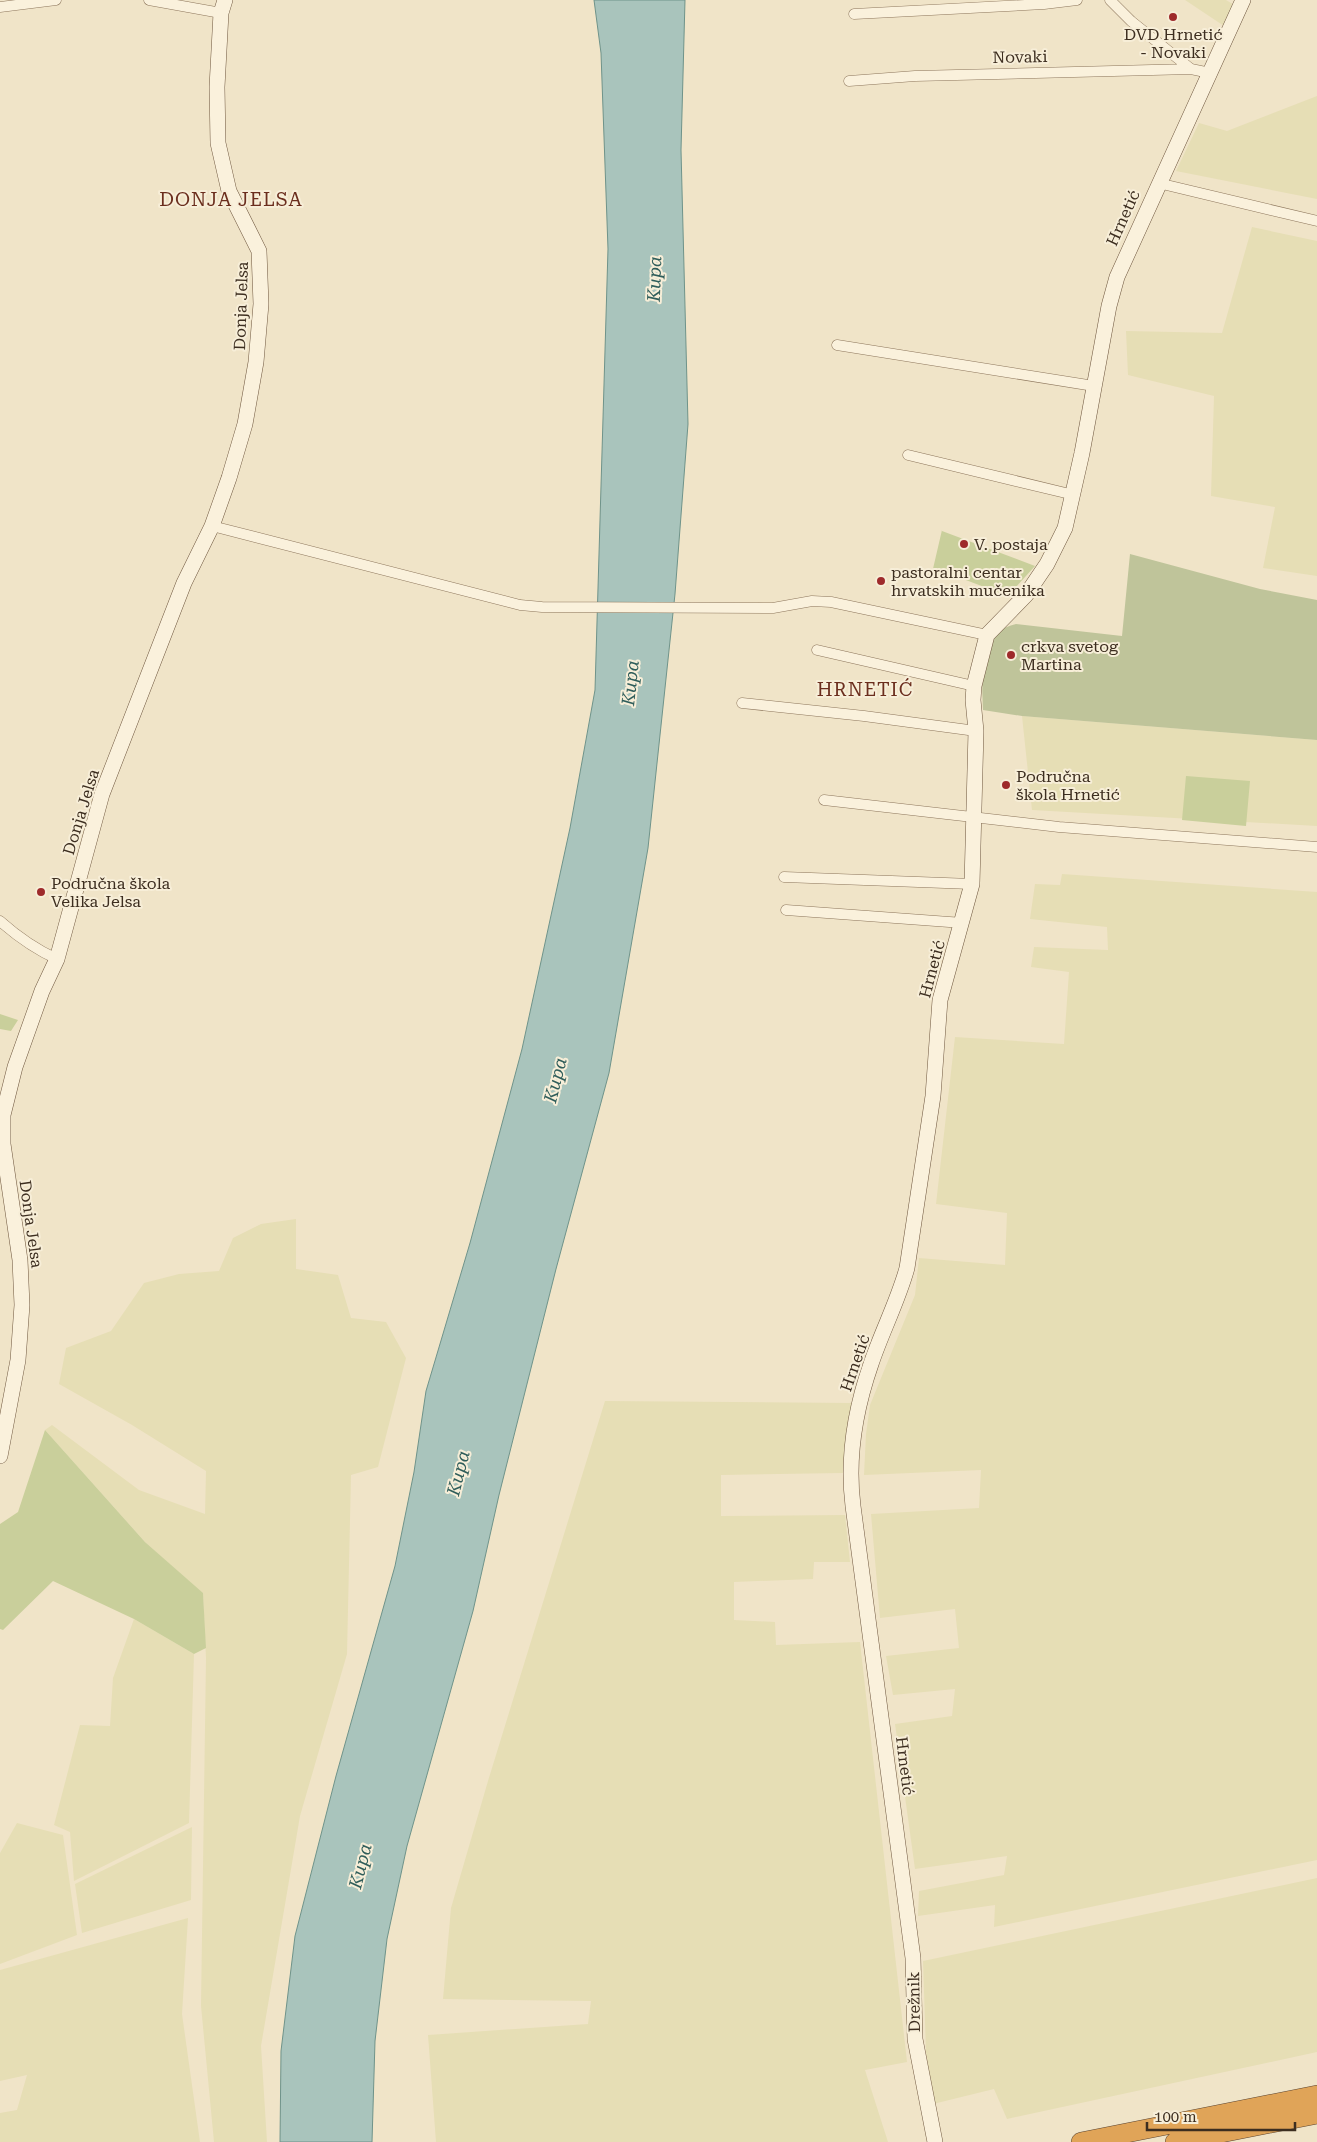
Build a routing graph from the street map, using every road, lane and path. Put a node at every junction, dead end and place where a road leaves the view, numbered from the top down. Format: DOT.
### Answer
graph roads {
  1 [pos="56,0"];
  2 [pos="149,0"];
  3 [pos="1077,0"];
  4 [pos="1110,0"];
  5 [pos="1243,0"];
  6 [pos="0,7"];
  7 [pos="223,7"];
  8 [pos="854,14"];
  9 [pos="1191,69"];
  10 [pos="1210,73"];
  11 [pos="850,81"];
  12 [pos="1158,183"];
  13 [pos="1317,221"];
  14 [pos="838,345"];
  15 [pos="1094,386"];
  16 [pos="908,455"];
  17 [pos="1074,495"];
  18 [pos="212,526"];
  19 [pos="987,635"];
  20 [pos="817,650"];
  21 [pos="974,686"];
  22 [pos="742,703"];
  23 [pos="976,731"];
  24 [pos="824,800"];
  25 [pos="975,816"];
  26 [pos="1317,847"];
  27 [pos="784,877"];
  28 [pos="972,884"];
  29 [pos="786,910"];
  30 [pos="0,921"];
  31 [pos="963,923"];
  32 [pos="57,959"];
  33 [pos="1,1115"];
  34 [pos="0,1456"];
  35 [pos="900,1861"];
  36 [pos="1317,2095"];
  37 [pos="1317,2114"];
  38 [pos="935,2142"];
  39 [pos="1081,2142"];
  40 [pos="1175,2142"];
  1 -- 6 [label="street"];
  2 -- 7 [label="street"];
  3 -- 8 [label="street"];
  4 -- 9 [label="street, Novaki"];
  5 -- 10 [label="street"];
  7 -- 18 [label="street, Donja Jelsa"];
  9 -- 10 [label="street, Novaki"];
  9 -- 11 [label="street, Novaki"];
  10 -- 12 [label="street, Hrnetić"];
  12 -- 13 [label="street"];
  12 -- 15 [label="street, Hrnetić"];
  14 -- 15 [label="street"];
  15 -- 17 [label="street, Hrnetić"];
  16 -- 17 [label="street"];
  17 -- 19 [label="street, Hrnetić"];
  18 -- 19 [label="street"];
  18 -- 32 [label="street, Donja Jelsa"];
  19 -- 21 [label="street, Hrnetić"];
  20 -- 21 [label="street"];
  21 -- 23 [label="street, Hrnetić"];
  22 -- 23 [label="street"];
  23 -- 25 [label="street, Hrnetić"];
  24 -- 25 [label="street"];
  25 -- 26 [label="street"];
  25 -- 28 [label="street, Hrnetić"];
  27 -- 28 [label="street"];
  28 -- 31 [label="street, Hrnetić"];
  29 -- 31 [label="street"];
  30 -- 32 [label="street"];
  31 -- 35 [label="street, Hrnetić"];
  32 -- 33 [label="street, Donja Jelsa"];
  33 -- 34 [label="street, Donja Jelsa"];
  35 -- 38 [label="street, Drežnik"];
  36 -- 39 [label="highway"];
  37 -- 40 [label="highway"];
}
